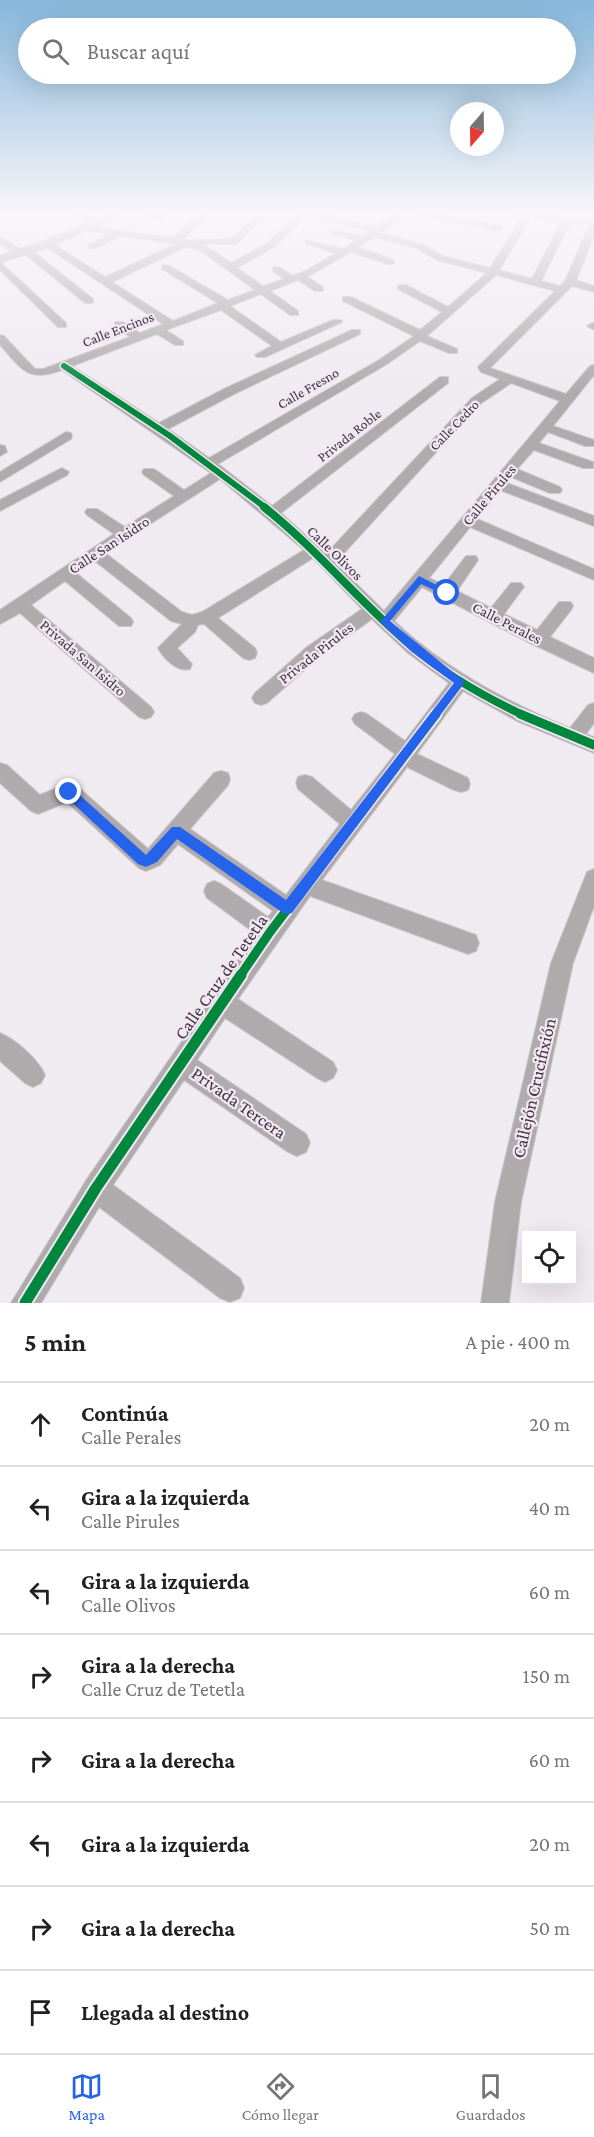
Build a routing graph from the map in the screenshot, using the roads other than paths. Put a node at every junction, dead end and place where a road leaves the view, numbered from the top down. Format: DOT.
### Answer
graph roads {
  1 [pos="7,272"];
  2 [pos="50,272"];
  3 [pos="91,272"];
  4 [pos="125,272"];
  5 [pos="173,272"];
  6 [pos="238,272"];
  7 [pos="282,272"];
  8 [pos="310,272"];
  9 [pos="489,272"];
  10 [pos="540,272"];
  11 [pos="573,272"];
  12 [pos="493,273"];
  13 [pos="296,278"];
  14 [pos="106,281"];
  15 [pos="535,282"];
  16 [pos="567,286"];
  17 [pos="402,287"];
  18 [pos="261,289"];
  19 [pos="319,289"];
  20 [pos="594,289"];
  21 [pos="347,299"];
  22 [pos="89,301"];
  23 [pos="224,304"];
  24 [pos="448,311"];
  25 [pos="294,313"];
  26 [pos="337,322"];
  27 [pos="119,324"];
  28 [pos="62,325"];
  29 [pos="172,325"];
  30 [pos="158,330"];
  31 [pos="356,332"];
  32 [pos="420,336"];
  33 [pos="138,337"];
  34 [pos="0,338"];
  35 [pos="297,339"];
  36 [pos="179,343"];
  37 [pos="279,346"];
  38 [pos="108,349"];
  39 [pos="318,350"];
  40 [pos="453,351"];
  41 [pos="261,355"];
  42 [pos="122,358"];
  43 [pos="63,366"];
  44 [pos="591,376"];
  45 [pos="509,379"];
  46 [pos="444,380"];
  47 [pos="567,399"];
  48 [pos="544,427"];
  49 [pos="160,428"];
  50 [pos="66,436"];
  51 [pos="590,443"];
  52 [pos="531,444"];
  53 [pos="588,465"];
  54 [pos="213,469"];
  55 [pos="509,471"];
  56 [pos="62,472"];
  57 [pos="149,472"];
  58 [pos="0,478"];
  59 [pos="498,485"];
  60 [pos="555,490"];
  61 [pos="184,496"];
  62 [pos="0,506"];
  63 [pos="92,512"];
  64 [pos="272,513"];
  65 [pos="467,520"];
  66 [pos="594,521"];
  67 [pos="125,534"];
  68 [pos="315,550"];
  69 [pos="95,553"];
  70 [pos="471,560"];
  71 [pos="327,562"];
  72 [pos="66,573"];
  73 [pos="594,575"];
  74 [pos="419,579"];
  75 [pos="516,587"];
  76 [pos="447,593"];
  77 [pos="20,604"];
  78 [pos="565,606"];
  79 [pos="379,616"];
  80 [pos="493,616"];
  81 [pos="0,618"];
  82 [pos="200,619"];
  83 [pos="125,622"];
  84 [pos="538,640"];
  85 [pos="249,653"];
  86 [pos="184,664"];
  87 [pos="594,666"];
  88 [pos="460,682"];
  89 [pos="261,698"];
  90 [pos="594,710"];
  91 [pos="146,712"];
  92 [pos="361,719"];
  93 [pos="573,737"];
  94 [pos="594,745"];
  95 [pos="406,755"];
  96 [pos="0,771"];
  97 [pos="221,779"];
  98 [pos="305,783"];
  99 [pos="461,784"];
  100 [pos="353,823"];
  101 [pos="176,831"];
  102 [pos="594,879"];
  103 [pos="305,884"];
  104 [pos="214,891"];
  105 [pos="287,908"];
  106 [pos="270,932"];
  107 [pos="468,943"];
  108 [pos="222,1002"];
  109 [pos="0,1045"];
  110 [pos="180,1063"];
  111 [pos="326,1070"];
  112 [pos="33,1075"];
  113 [pos="297,1143"];
  114 [pos="96,1188"];
  115 [pos="230,1288"];
  116 [pos="25,1303"];
  117 [pos="495,1303"];
  1 -- 28 [label="street"];
  2 -- 22 [label="street"];
  3 -- 14 [label="street"];
  4 -- 14 [label="street"];
  5 -- 23 [label="street"];
  6 -- 18 [label="street"];
  7 -- 13 [label="street"];
  8 -- 13 [label="street, Calle Encinos"];
  9 -- 12 [label="street"];
  10 -- 15 [label="street"];
  11 -- 16 [label="street"];
  12 -- 15 [label="street"];
  12 -- 24 [label="street, Calle Fresno"];
  13 -- 18 [label="street, Calle Encinos"];
  13 -- 19 [label="street"];
  14 -- 29 [label="street"];
  15 -- 16 [label="street"];
  16 -- 20 [label="street"];
  16 -- 45 [label="street"];
  17 -- 24 [label="street"];
  18 -- 23 [label="street, Calle Encinos"];
  18 -- 25 [label="street"];
  21 -- 32 [label="street"];
  23 -- 29 [label="street, Calle Encinos"];
  23 -- 37 [label="street"];
  24 -- 32 [label="street, Calle Fresno"];
  26 -- 35 [label="street"];
  27 -- 33 [label="street"];
  29 -- 30 [label="street, Calle Encinos"];
  30 -- 33 [label="street, Calle Encinos"];
  30 -- 36 [label="street"];
  31 -- 39 [label="street"];
  32 -- 40 [label="street"];
  32 -- 54 [label="street, Calle Fresno"];
  33 -- 38 [label="street, Calle Encinos"];
  34 -- 43 [label="street, Calle Encinos"];
  35 -- 37 [label="street"];
  35 -- 39 [label="street"];
  37 -- 41 [label="street"];
  38 -- 42 [label="street"];
  38 -- 43 [label="street, Calle Encinos"];
  39 -- 49 [label="street"];
  43 -- 49 [label="street, Calle Olivos"];
  44 -- 47 [label="street, Calle Pirules"];
  45 -- 47 [label="street"];
  45 -- 71 [label="street, Calle Cedro"];
  46 -- 64 [label="street, Privada Roble"];
  47 -- 48 [label="street, Calle Pirules"];
  48 -- 51 [label="street"];
  48 -- 52 [label="street, Calle Pirules"];
  49 -- 54 [label="street, Calle Olivos"];
  50 -- 58 [label="street"];
  52 -- 53 [label="street"];
  52 -- 55 [label="street, Calle Pirules"];
  54 -- 61 [label="street, Calle San Isidro"];
  54 -- 64 [label="street, Calle Olivos"];
  55 -- 59 [label="street, Calle Pirules"];
  55 -- 60 [label="street"];
  56 -- 62 [label="street"];
  57 -- 61 [label="street"];
  59 -- 65 [label="street, Calle Pirules"];
  59 -- 66 [label="street"];
  61 -- 67 [label="street, Calle San Isidro"];
  63 -- 67 [label="street"];
  64 -- 68 [label="street, Calle Olivos"];
  65 -- 73 [label="street"];
  65 -- 74 [label="street, Calle Pirules"];
  67 -- 69 [label="street, Calle San Isidro"];
  68 -- 71 [label="street, Calle Olivos"];
  68 -- 82 [label="street"];
  69 -- 72 [label="street, Calle San Isidro"];
  69 -- 82 [label="street"];
  70 -- 76 [label="street"];
  71 -- 79 [label="street, Calle Olivos"];
  72 -- 77 [label="street, Calle San Isidro"];
  72 -- 83 [label="street"];
  74 -- 76 [label="street, Calle Perales"];
  74 -- 79 [label="street, Calle Pirules"];
  75 -- 80 [label="street"];
  76 -- 80 [label="street, Calle Perales"];
  77 -- 81 [label="street, Calle San Isidro"];
  77 -- 91 [label="street, Privada San Isidro"];
  78 -- 84 [label="street"];
  79 -- 88 [label="street, Calle Olivos"];
  79 -- 89 [label="street, Privada Pirules"];
  80 -- 84 [label="street, Calle Perales"];
  82 -- 85 [label="street"];
  82 -- 86 [label="street"];
  84 -- 87 [label="street, Calle Perales"];
  88 -- 93 [label="street, Calle Olivos"];
  88 -- 95 [label="street, Calle Cruz de Tetetla"];
  90 -- 93 [label="street"];
  92 -- 95 [label="street"];
  93 -- 94 [label="street, Calle Olivos"];
  95 -- 99 [label="street"];
  95 -- 100 [label="street, Calle Cruz de Tetetla"];
  96 -- 101 [label="street"];
  97 -- 101 [label="street"];
  98 -- 100 [label="street"];
  100 -- 103 [label="street, Calle Cruz de Tetetla"];
  101 -- 105 [label="street"];
  102 -- 117 [label="street, Callejón Crucifixión"];
  103 -- 105 [label="street, Calle Cruz de Tetetla"];
  103 -- 107 [label="street"];
  104 -- 106 [label="street"];
  105 -- 106 [label="street, Calle Cruz de Tetetla"];
  106 -- 108 [label="street, Calle Cruz de Tetetla"];
  108 -- 110 [label="street, Calle Cruz de Tetetla"];
  108 -- 111 [label="street"];
  109 -- 112 [label="street"];
  110 -- 113 [label="street, Privada Tercera"];
  110 -- 114 [label="street, Calle Cruz de Tetetla"];
  114 -- 115 [label="street"];
  114 -- 116 [label="street, Calle Cruz de Tetetla"];
}
